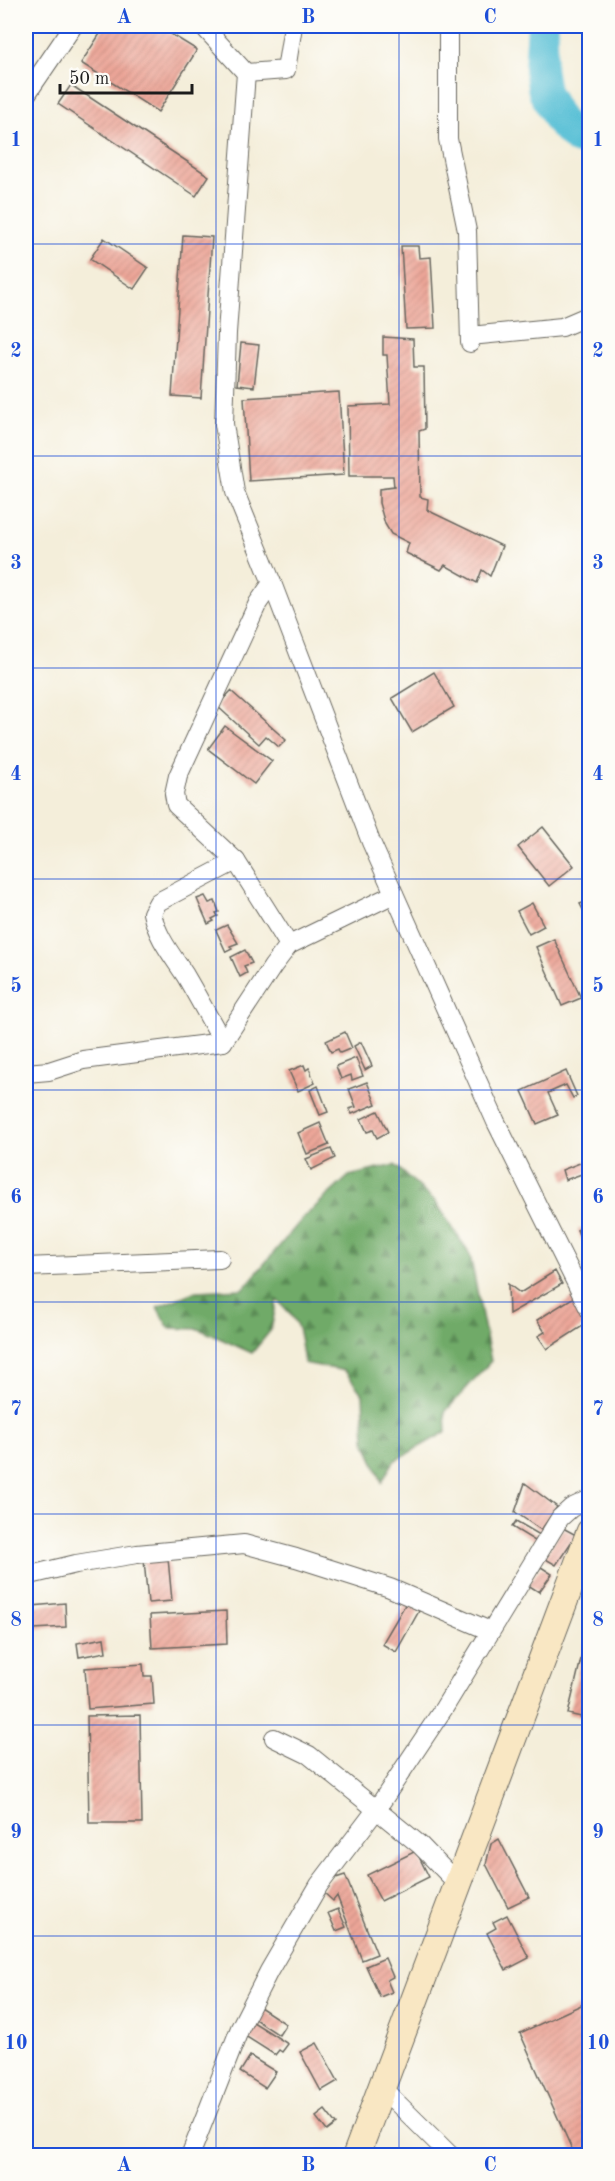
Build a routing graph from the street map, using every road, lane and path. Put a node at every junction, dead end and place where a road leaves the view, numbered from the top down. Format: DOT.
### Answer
graph roads {
  1 [pos="73,26"];
  2 [pos="203,26"];
  3 [pos="293,26"];
  4 [pos="448,26"];
  5 [pos="246,73"];
  6 [pos="26,95"];
  7 [pos="590,315"];
  8 [pos="272,583"];
  9 [pos="236,861"];
  10 [pos="394,894"];
  11 [pos="290,945"];
  12 [pos="223,1042"];
  13 [pos="26,1072"];
  14 [pos="220,1259"];
  15 [pos="26,1268"];
  16 [pos="590,1311"];
  17 [pos="590,1499"];
  18 [pos="590,1532"];
  19 [pos="26,1576"];
  20 [pos="490,1631"];
  21 [pos="274,1738"];
  22 [pos="376,1810"];
  23 [pos="457,1883"];
  24 [pos="382,2088"];
  25 [pos="190,2156"];
  26 [pos="356,2156"];
  27 [pos="451,2156"];
  1 -- 6 [label="street"];
  2 -- 5 [label="street"];
  3 -- 5 [label="street"];
  4 -- 7 [label="street"];
  5 -- 8 [label="street"];
  8 -- 9 [label="street"];
  8 -- 10 [label="street"];
  9 -- 11 [label="street"];
  9 -- 12 [label="street"];
  10 -- 11 [label="street"];
  10 -- 16 [label="street"];
  11 -- 12 [label="street"];
  12 -- 13 [label="street"];
  14 -- 15 [label="street"];
  17 -- 20 [label="street"];
  18 -- 23 [label="street"];
  19 -- 20 [label="street"];
  20 -- 22 [label="street"];
  21 -- 22 [label="street"];
  22 -- 23 [label="street"];
  22 -- 25 [label="street"];
  23 -- 24 [label="street"];
  24 -- 26 [label="street"];
  24 -- 27 [label="street"];
}
